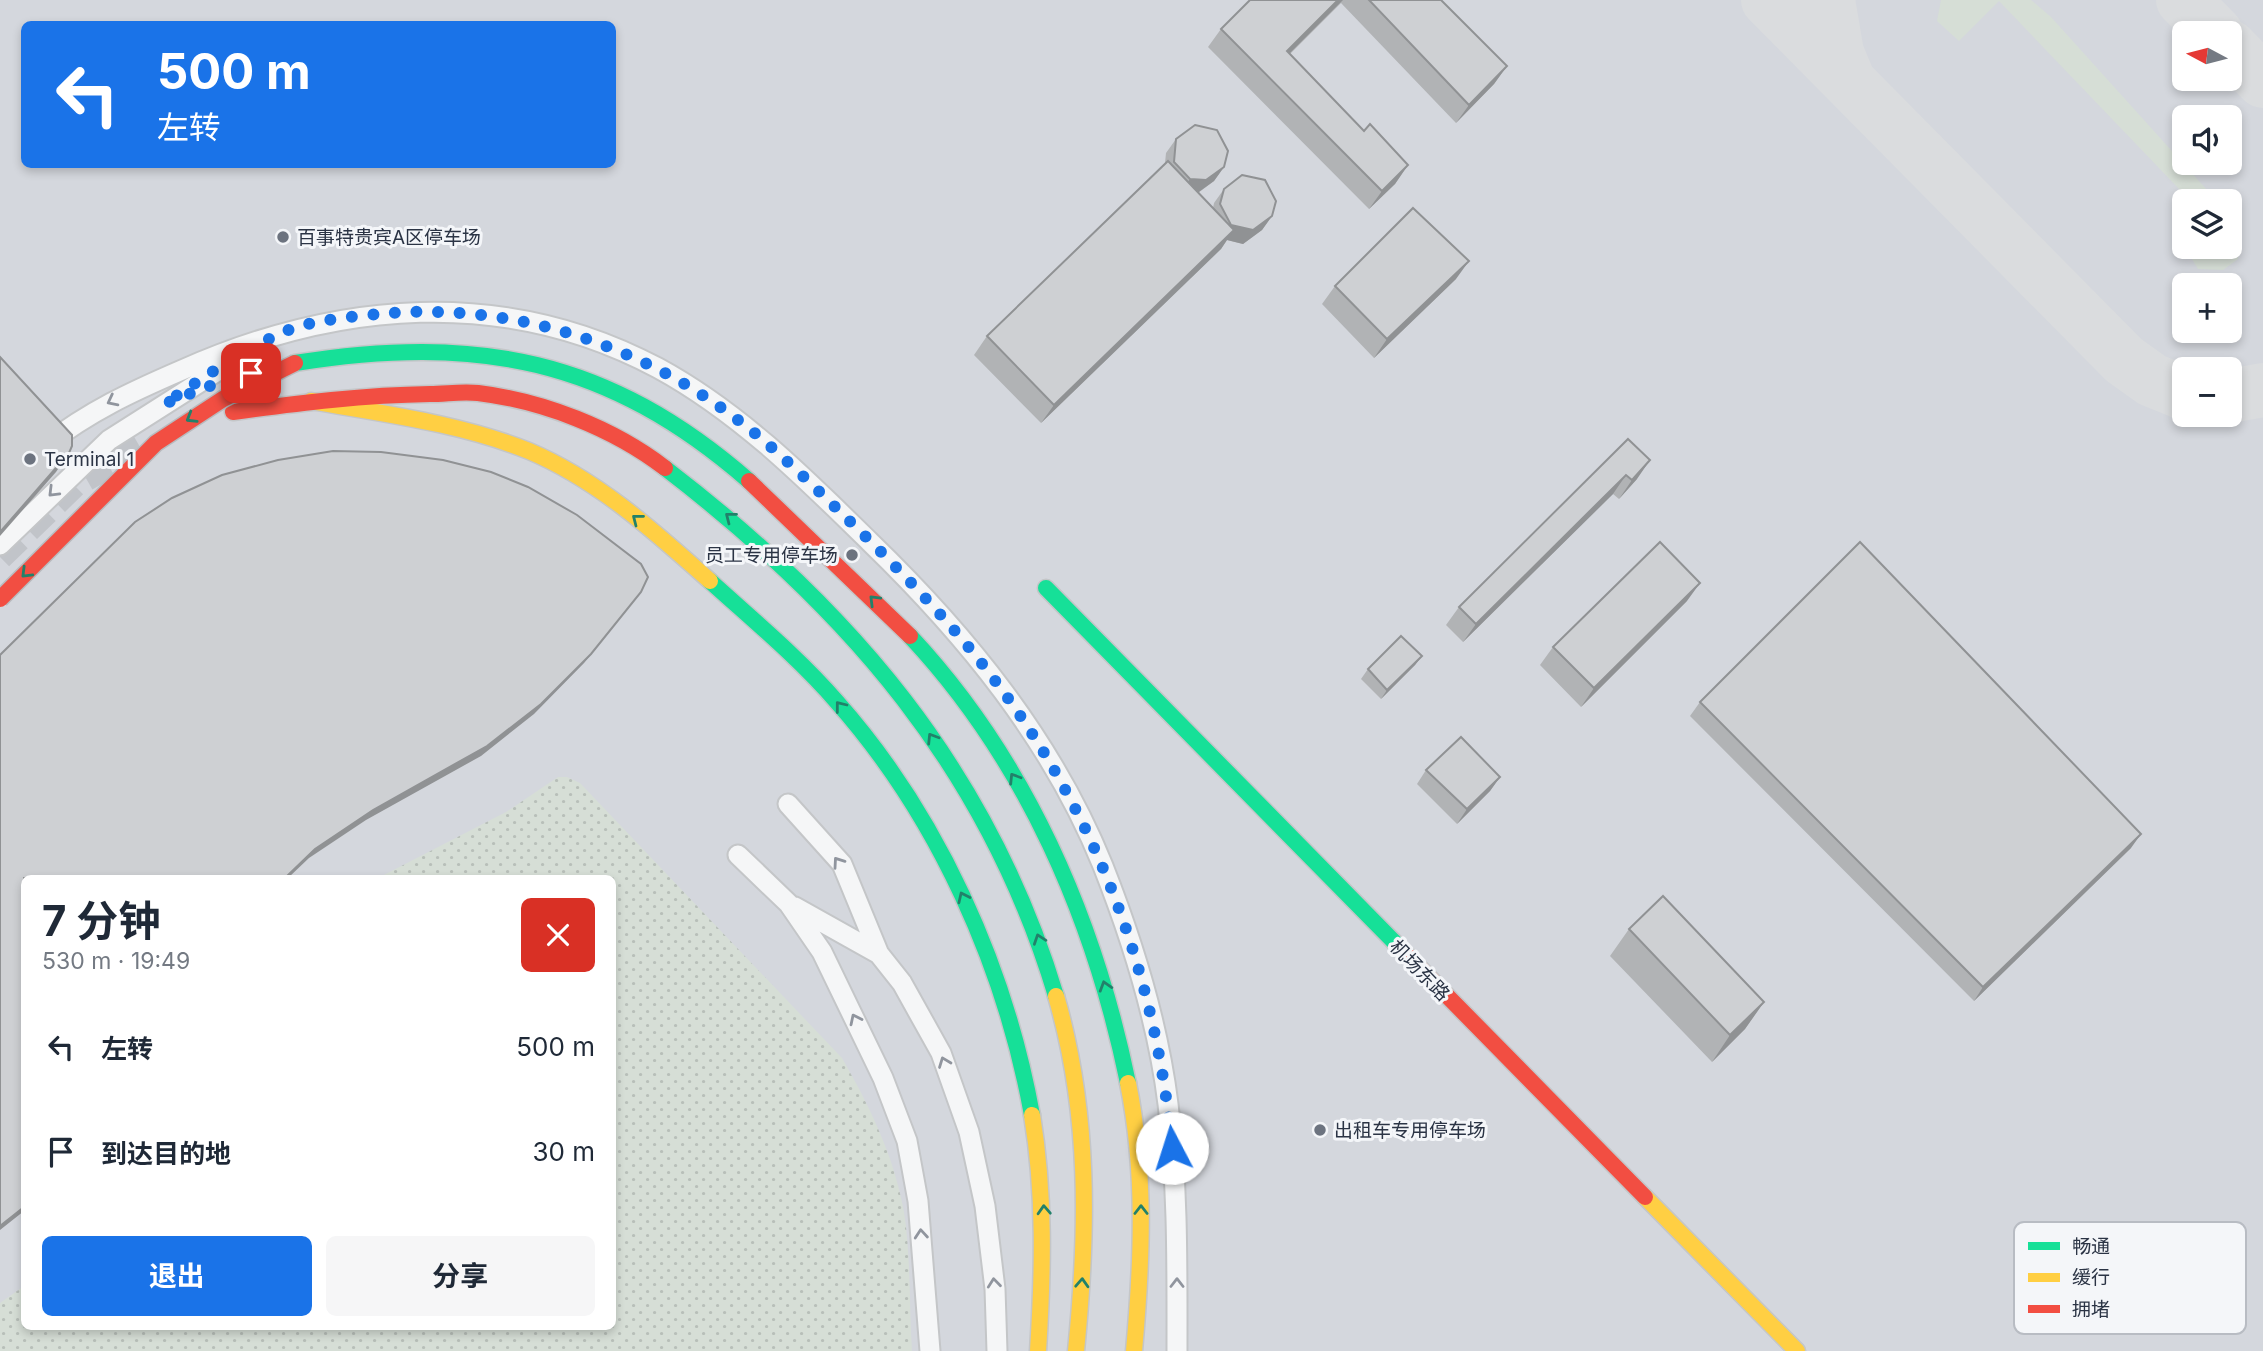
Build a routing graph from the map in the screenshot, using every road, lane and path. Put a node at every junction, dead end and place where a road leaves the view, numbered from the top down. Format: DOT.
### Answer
graph roads {
  1 [pos="288,330"];
  2 [pos="295,363"];
  3 [pos="311,401"];
  4 [pos="164,404"];
  5 [pos="233,412"];
  6 [pos="29,460"];
  7 [pos="0,545"];
  8 [pos="1046,588"];
  9 [pos="0,599"];
  10 [pos="788,804"];
  11 [pos="738,855"];
  12 [pos="789,904"];
  13 [pos="879,954"];
  14 [pos="930,1351"];
  15 [pos="997,1351"];
  16 [pos="1038,1351"];
  17 [pos="1076,1351"];
  18 [pos="1134,1351"];
  19 [pos="1177,1351"];
  20 [pos="1797,1351"];
  1 -- 4 [label="street"];
  1 -- 6 [label="street, one-way"];
  19 -- 1 [label="street, one-way"];
  2 -- 4 [label="street, bridge"];
  2 -- 9 [label="main road, one-way, bridge"];
  18 -- 2 [label="main road, one-way"];
  3 -- 5 [label="main road"];
  16 -- 3 [label="main road, one-way"];
  17 -- 3 [label="main road, one-way"];
  4 -- 7 [label="street, one-way"];
  8 -- 20 [label="main road, 机场东路"];
  13 -- 10 [label="street, one-way"];
  11 -- 12 [label="street"];
  12 -- 13 [label="street"];
  14 -- 12 [label="street, one-way"];
  15 -- 13 [label="street, one-way"];
}
